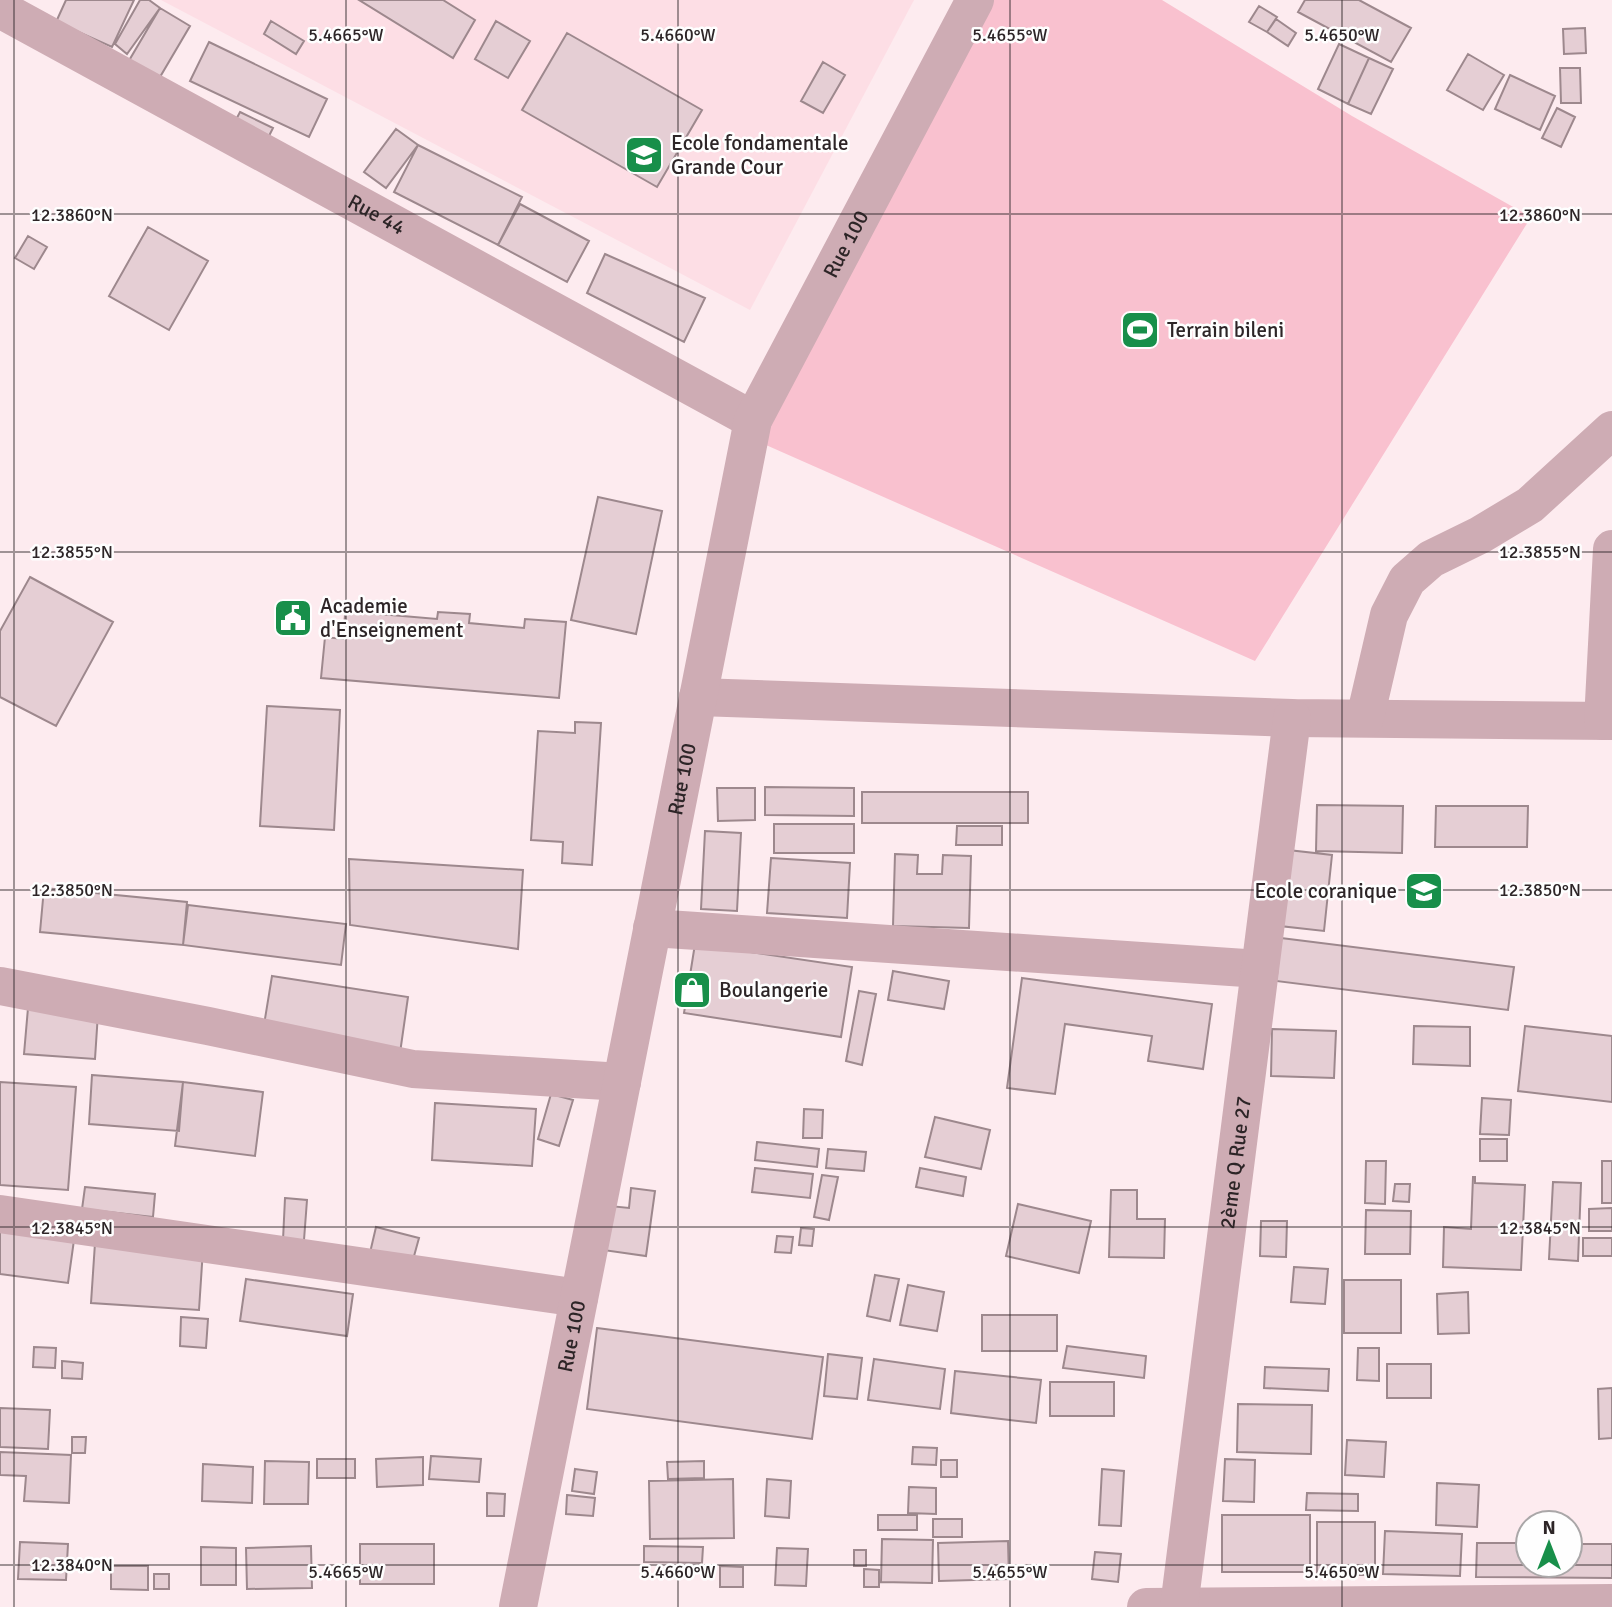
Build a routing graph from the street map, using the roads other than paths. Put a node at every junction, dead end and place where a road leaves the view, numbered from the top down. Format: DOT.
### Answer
graph roads {
  1 [pos="975,0"];
  2 [pos="2,14"];
  3 [pos="753,420"];
  4 [pos="1612,430"];
  5 [pos="1612,549"];
  6 [pos="698,697"];
  7 [pos="1292,718"];
  8 [pos="1366,718"];
  9 [pos="1608,721"];
  10 [pos="652,928"];
  11 [pos="1260,969"];
  12 [pos="0,986"];
  13 [pos="622,1082"];
  14 [pos="0,1214"];
  15 [pos="579,1298"];
  16 [pos="1612,1603"];
  17 [pos="518,1607"];
  18 [pos="1146,1607"];
  19 [pos="1179,1607"];
  1 -- 3 [label="street, Rue 100"];
  2 -- 3 [label="street, Rue 44"];
  3 -- 6 [label="street, Rue 100"];
  4 -- 8 [label="street"];
  5 -- 9 [label="street"];
  6 -- 7 [label="street"];
  6 -- 10 [label="street, Rue 100"];
  7 -- 8 [label="street"];
  7 -- 11 [label="street, 2ème Q Rue 27"];
  8 -- 9 [label="street"];
  10 -- 11 [label="street"];
  10 -- 13 [label="street, Rue 100"];
  11 -- 19 [label="street, 2ème Q Rue 27"];
  12 -- 13 [label="street"];
  13 -- 15 [label="street, Rue 100"];
  14 -- 15 [label="street"];
  15 -- 17 [label="street, Rue 100"];
  16 -- 19 [label="street"];
  18 -- 19 [label="street"];
}
